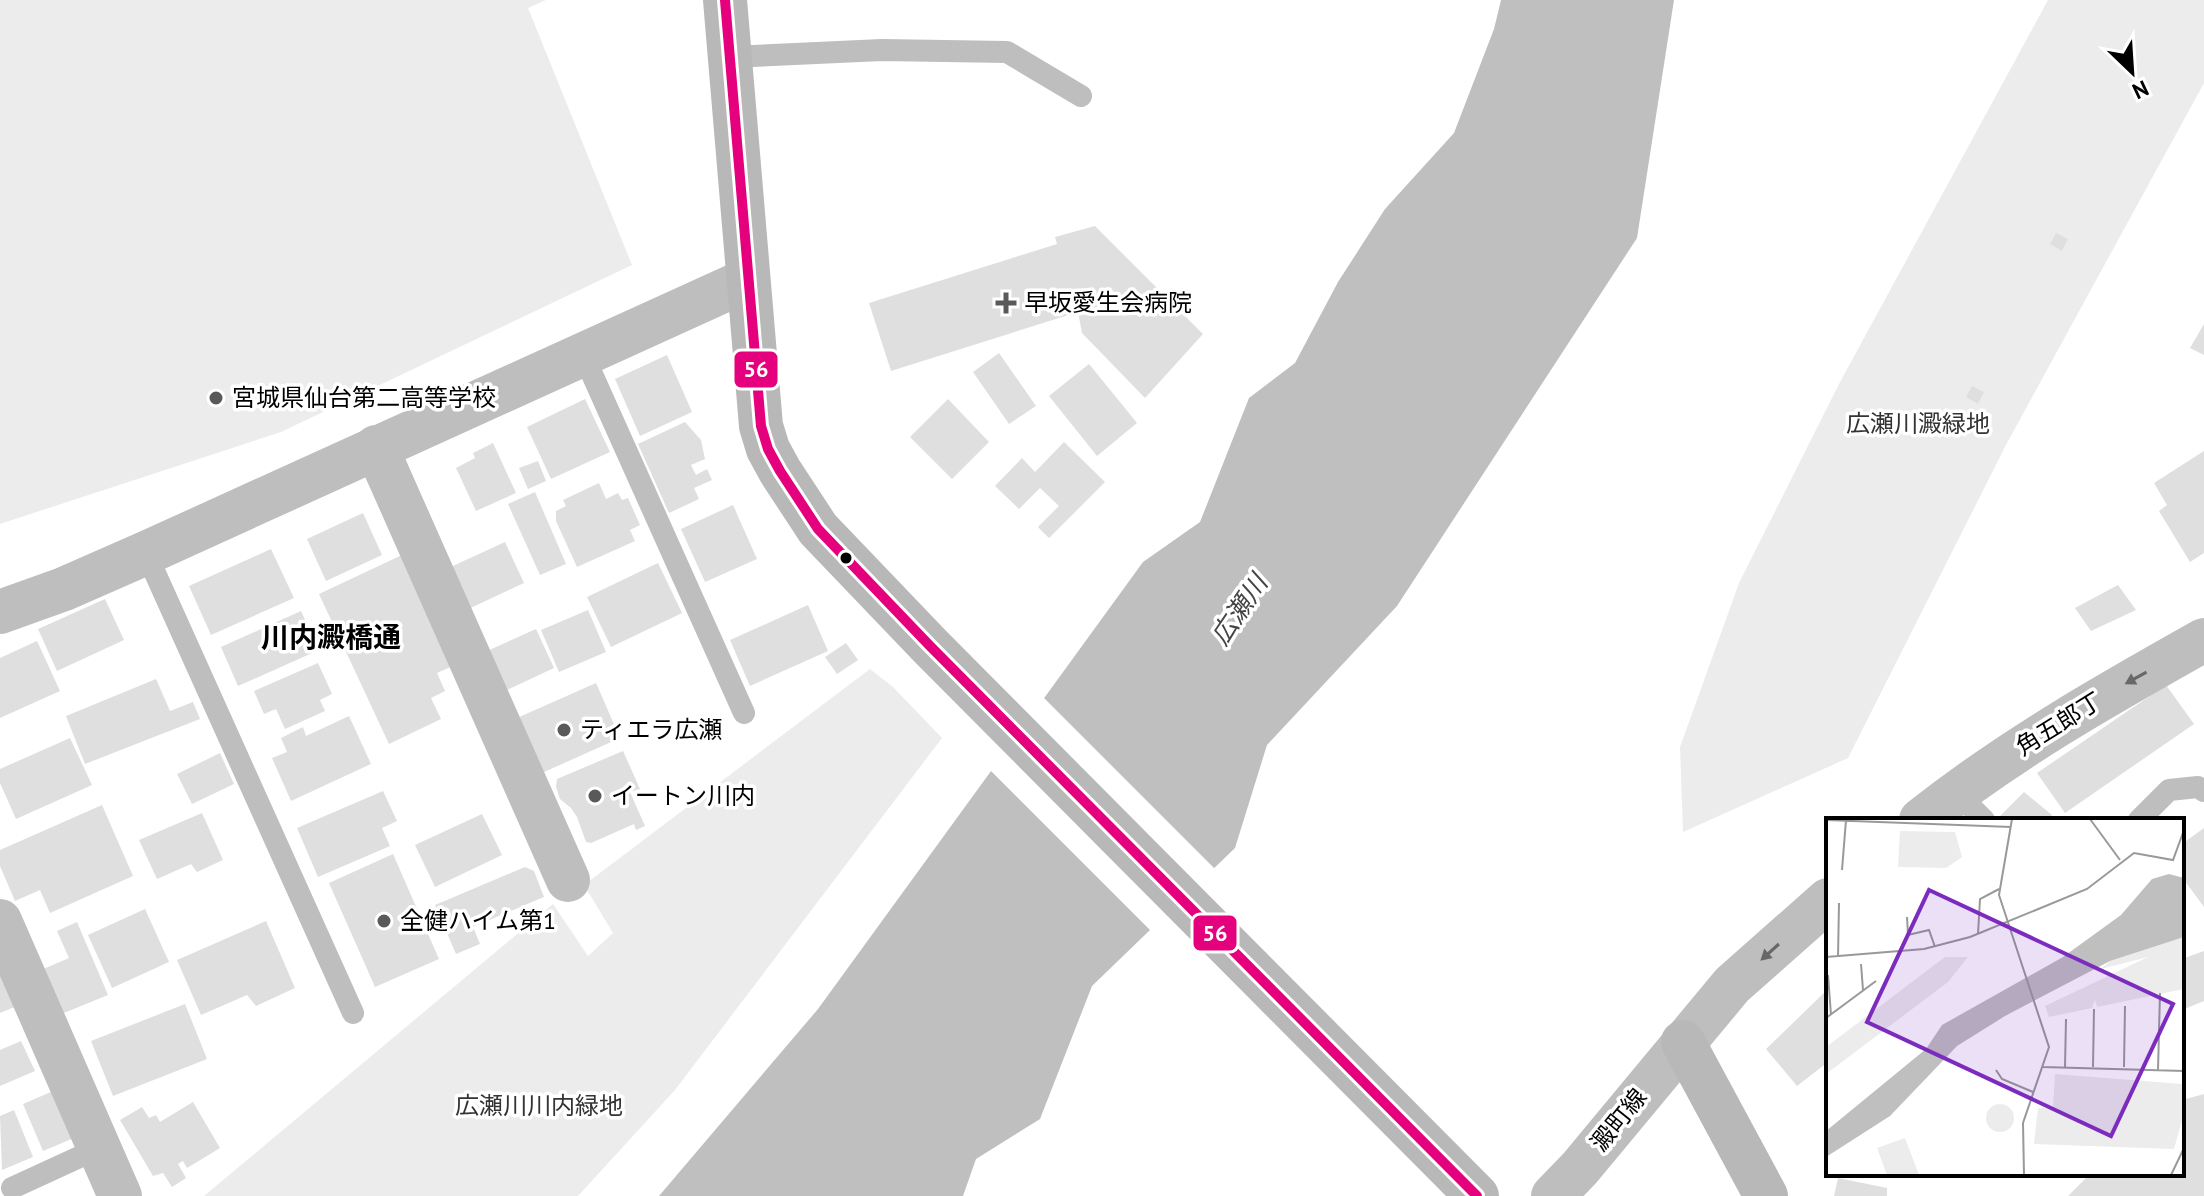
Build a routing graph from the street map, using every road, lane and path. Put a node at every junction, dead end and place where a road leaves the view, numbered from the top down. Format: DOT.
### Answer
graph roads {
  1 [pos="725,0"];
  2 [pos="730,57"];
  3 [pos="1081,96"];
  4 [pos="747,280"];
  5 [pos="583,354"];
  6 [pos="376,447"];
  7 [pos="146,553"];
  8 [pos="0,612"];
  9 [pos="2204,640"];
  10 [pos="744,713"];
  11 [pos="2204,791"];
  12 [pos="1970,806"];
  13 [pos="1928,818"];
  14 [pos="2141,818"];
  15 [pos="568,880"];
  16 [pos="1826,902"];
  17 [pos="0,921"];
  18 [pos="353,1013"];
  19 [pos="1683,1042"];
  20 [pos="99,1148"];
  21 [pos="12,1188"];
  22 [pos="120,1196"];
  23 [pos="1477,1196"];
  24 [pos="1553,1196"];
  25 [pos="1766,1196"];
  1 -- 2 [label="street"];
  2 -- 3 [label="lane"];
  2 -- 4 [label="street"];
  4 -- 5 [label="street"];
  4 -- 23 [label="street"];
  5 -- 6 [label="street"];
  5 -- 10 [label="lane"];
  6 -- 7 [label="street"];
  6 -- 15 [label="street"];
  7 -- 8 [label="street"];
  7 -- 18 [label="lane"];
  9 -- 12 [label="street, 角五郎丁, one-way"];
  11 -- 14 [label="lane"];
  12 -- 13 [label="street, 角五郎丁"];
  16 -- 19 [label="street, one-way"];
  17 -- 20 [label="street"];
  19 -- 24 [label="street, 澱町線"];
  19 -- 25 [label="street"];
  20 -- 21 [label="lane"];
  20 -- 22 [label="street"];
}
